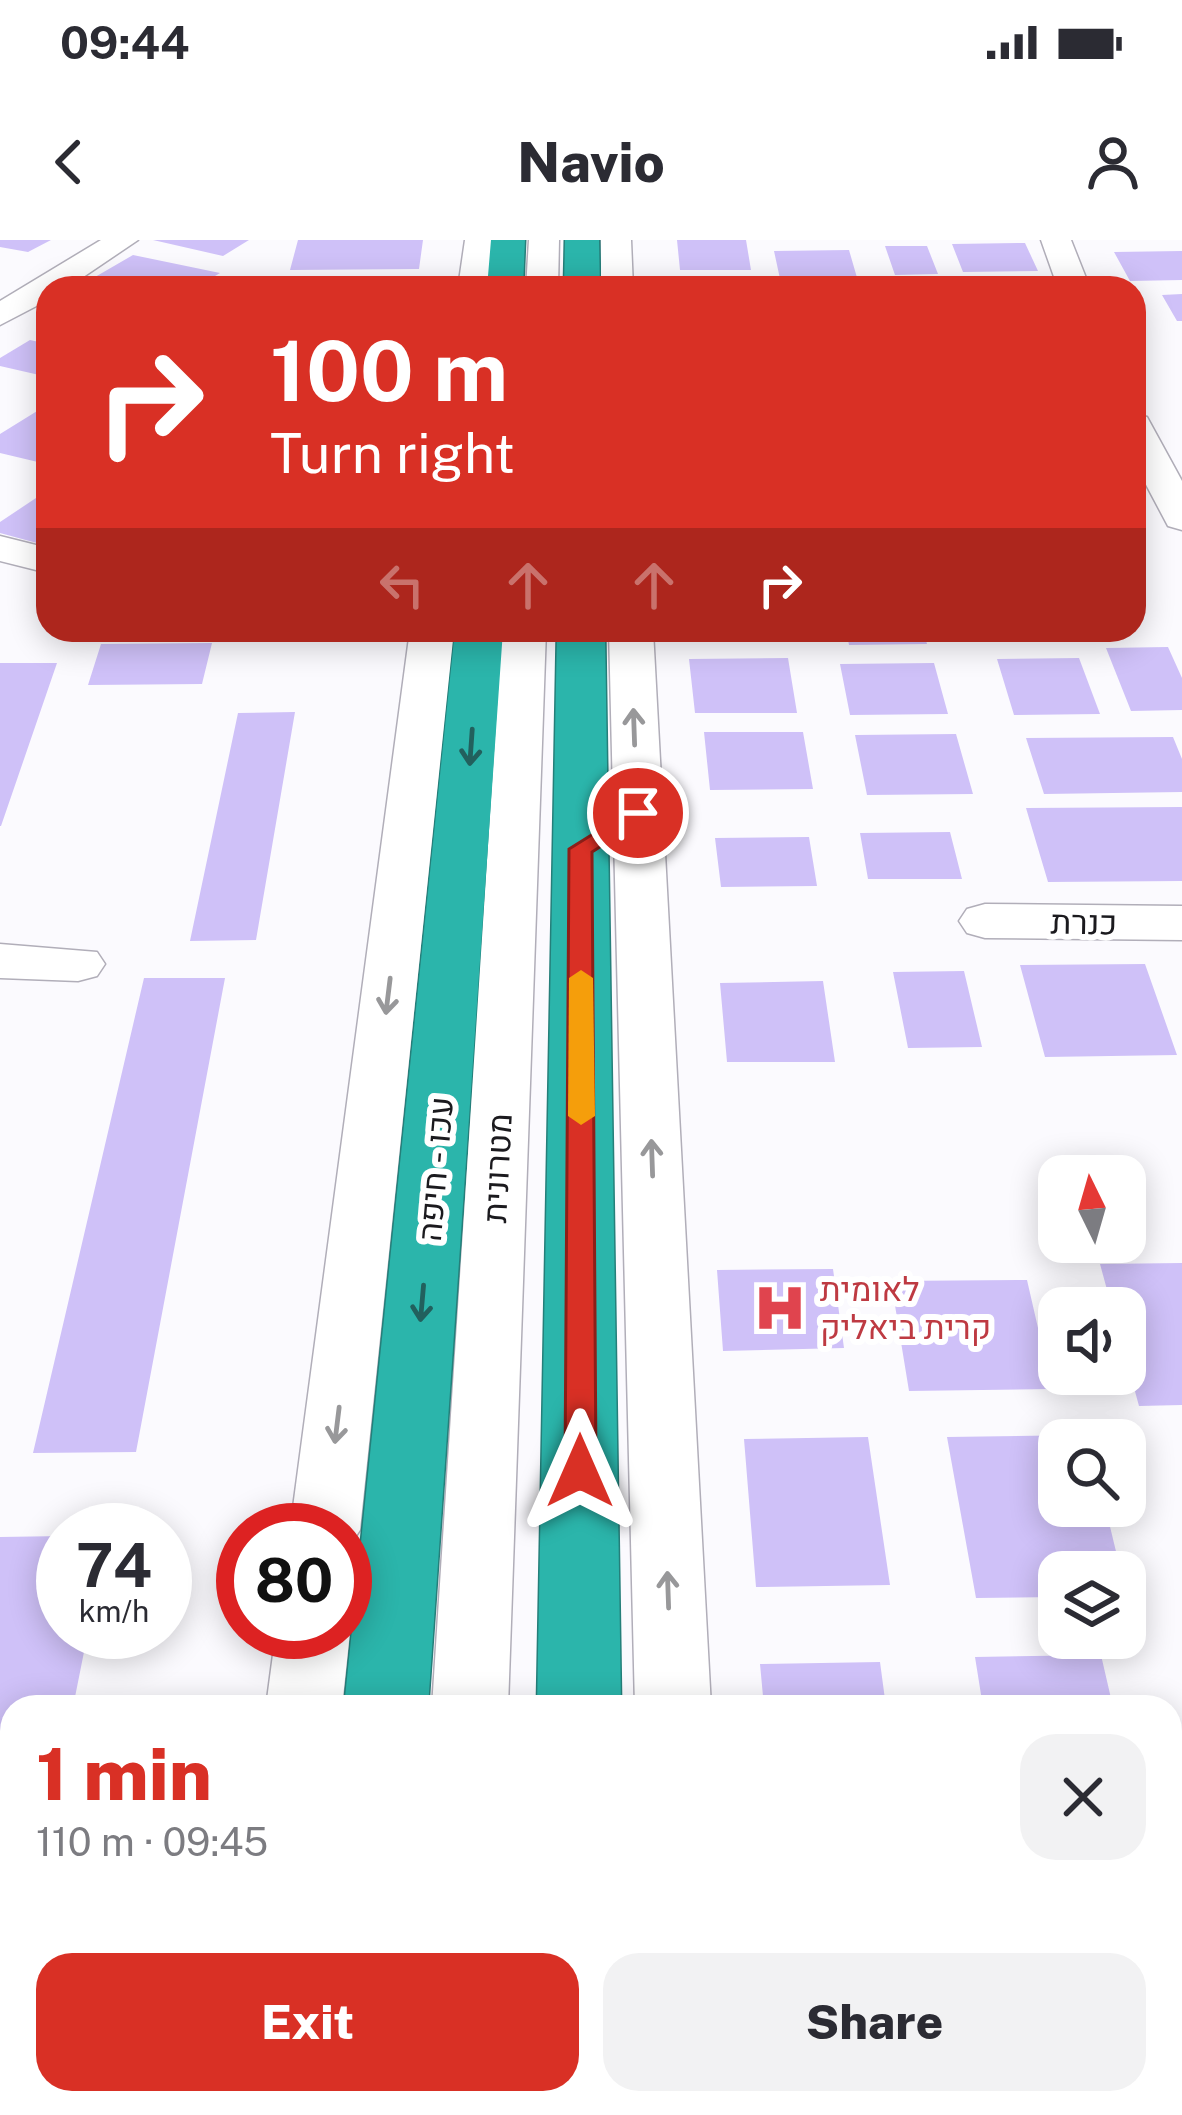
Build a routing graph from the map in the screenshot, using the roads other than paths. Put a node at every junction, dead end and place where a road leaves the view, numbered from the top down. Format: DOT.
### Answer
graph roads {
  1 [pos="123,240"];
  2 [pos="480,240"];
  3 [pos="508,240"];
  4 [pos="544,240"];
  5 [pos="582,240"];
  6 [pos="616,240"];
  7 [pos="1056,240"];
  8 [pos="64,276"];
  9 [pos="476,276"];
  10 [pos="506,276"];
  11 [pos="542,276"];
  12 [pos="582,276"];
  13 [pos="617,276"];
  14 [pos="1070,276"];
  15 [pos="36,293"];
  16 [pos="0,315"];
  17 [pos="1146,448"];
  18 [pos="1182,518"];
  19 [pos="0,548"];
  20 [pos="36,558"];
  21 [pos="432,642"];
  22 [pos="478,642"];
  23 [pos="523,642"];
  24 [pos="581,642"];
  25 [pos="631,642"];
  26 [pos="638,813"];
  27 [pos="580,849"];
  28 [pos="463,857"];
  29 [pos="397,920"];
  30 [pos="986,921"];
  31 [pos="1182,923"];
  32 [pos="0,961"];
  33 [pos="79,964"];
  34 [pos="582,1186"];
  35 [pos="655,1255"];
  36 [pos="328,1503"];
  37 [pos="310,1659"];
  38 [pos="305,1695"];
  39 [pos="387,1695"];
  40 [pos="471,1695"];
  41 [pos="579,1695"];
  42 [pos="673,1695"];
  1 -- 8 [label="street"];
  2 -- 9 [label="street"];
  3 -- 10 [label="highway"];
  4 -- 11 [label="street"];
  5 -- 12 [label="highway"];
  6 -- 13 [label="street"];
  7 -- 14 [label="street"];
  15 -- 16 [label="street"];
  17 -- 18 [label="street"];
  19 -- 20 [label="street"];
  21 -- 29 [label="street"];
  22 -- 28 [label="highway, עכו - חיפה, one-way"];
  23 -- 40 [label="street, מטרונית"];
  24 -- 27 [label="highway"];
  26 -- 25 [label="street, one-way"];
  26 -- 27 [label="street"];
  35 -- 26 [label="street, one-way"];
  27 -- 34 [label="highway"];
  28 -- 29 [label="street"];
  28 -- 39 [label="highway, עכו - חיפה, one-way"];
  29 -- 36 [label="street, one-way"];
  30 -- 31 [label="street, כנרת"];
  32 -- 33 [label="street"];
  34 -- 35 [label="street"];
  34 -- 41 [label="highway"];
  42 -- 35 [label="street, one-way"];
  37 -- 38 [label="street"];
}
